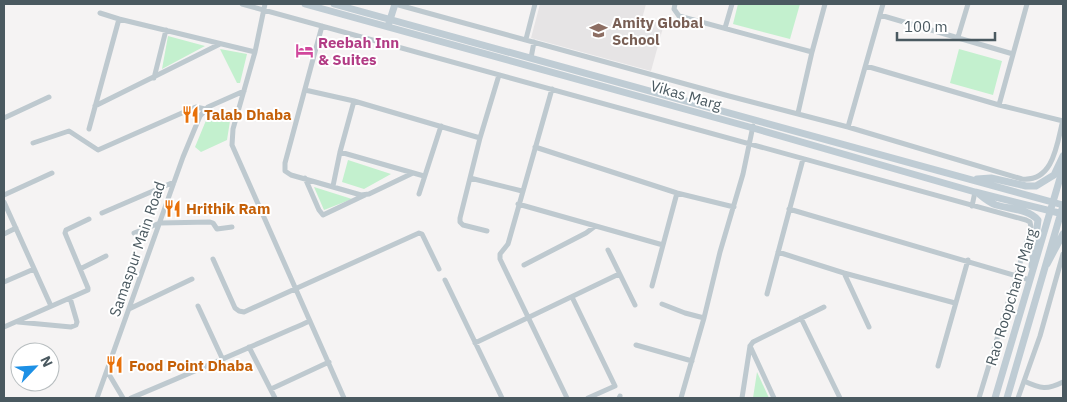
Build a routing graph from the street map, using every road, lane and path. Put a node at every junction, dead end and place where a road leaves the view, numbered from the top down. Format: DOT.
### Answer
graph roads {
  1 [pos="242,4"];
  2 [pos="265,4"];
  3 [pos="305,4"];
  4 [pos="334,4"];
  5 [pos="395,4"];
  6 [pos="535,4"];
  7 [pos="675,4"];
  8 [pos="732,4"];
  9 [pos="825,4"];
  10 [pos="884,4"];
  11 [pos="968,4"];
  12 [pos="1027,4"];
  13 [pos="265,10"];
  14 [pos="100,13"];
  15 [pos="880,15"];
  16 [pos="119,19"];
  17 [pos="389,23"];
  18 [pos="322,26"];
  19 [pos="725,28"];
  20 [pos="166,30"];
  21 [pos="958,37"];
  22 [pos="526,39"];
  23 [pos="534,42"];
  24 [pos="221,44"];
  25 [pos="255,52"];
  26 [pos="812,52"];
  27 [pos="1013,54"];
  28 [pos="531,58"];
  29 [pos="866,66"];
  30 [pos="499,75"];
  31 [pos="154,78"];
  32 [pos="552,89"];
  33 [pos="306,90"];
  34 [pos="244,91"];
  35 [pos="49,97"];
  36 [pos="354,101"];
  37 [pos="999,105"];
  38 [pos="96,106"];
  39 [pos="205,109"];
  40 [pos="798,114"];
  41 [pos="4,118"];
  42 [pos="1063,120"];
  43 [pos="754,125"];
  44 [pos="441,126"];
  45 [pos="848,127"];
  46 [pos="89,129"];
  47 [pos="480,138"];
  48 [pos="33,143"];
  49 [pos="751,143"];
  50 [pos="535,147"];
  51 [pos="340,152"];
  52 [pos="1063,156"];
  53 [pos="803,159"];
  54 [pos="1063,168"];
  55 [pos="52,173"];
  56 [pos="413,173"];
  57 [pos="424,176"];
  58 [pos="305,178"];
  59 [pos="470,178"];
  60 [pos="972,180"];
  61 [pos="174,182"];
  62 [pos="333,186"];
  63 [pos="522,190"];
  64 [pos="677,193"];
  65 [pos="977,193"];
  66 [pos="419,194"];
  67 [pos="4,195"];
  68 [pos="366,195"];
  69 [pos="4,202"];
  70 [pos="1053,203"];
  71 [pos="518,204"];
  72 [pos="1063,205"];
  73 [pos="972,206"];
  74 [pos="734,207"];
  75 [pos="790,209"];
  76 [pos="1051,211"];
  77 [pos="102,213"];
  78 [pos="1062,214"];
  79 [pos="89,219"];
  80 [pos="160,223"];
  81 [pos="594,226"];
  82 [pos="232,227"];
  83 [pos="16,228"];
  84 [pos="487,232"];
  85 [pos="134,233"];
  86 [pos="4,234"];
  87 [pos="1063,234"];
  88 [pos="662,245"];
  89 [pos="608,250"];
  90 [pos="778,252"];
  91 [pos="1063,254"];
  92 [pos="106,256"];
  93 [pos="213,259"];
  94 [pos="968,260"];
  95 [pos="524,265"];
  96 [pos="80,268"];
  97 [pos="34,269"];
  98 [pos="439,269"];
  99 [pos="1043,270"];
  100 [pos="1033,271"];
  101 [pos="844,273"];
  102 [pos="619,274"];
  103 [pos="1017,275"];
  104 [pos="192,279"];
  105 [pos="445,280"];
  106 [pos="1030,280"];
  107 [pos="4,282"];
  108 [pos="652,286"];
  109 [pos="295,290"];
  110 [pos="767,294"];
  111 [pos="572,296"];
  112 [pos="70,298"];
  113 [pos="955,303"];
  114 [pos="635,304"];
  115 [pos="662,304"];
  116 [pos="51,306"];
  117 [pos="198,306"];
  118 [pos="824,307"];
  119 [pos="129,310"];
  120 [pos="529,317"];
  121 [pos="704,318"];
  122 [pos="801,318"];
  123 [pos="16,321"];
  124 [pos="310,322"];
  125 [pos="4,327"];
  126 [pos="869,327"];
  127 [pos="475,343"];
  128 [pos="636,345"];
  129 [pos="750,346"];
  130 [pos="249,347"];
  131 [pos="223,360"];
  132 [pos="692,361"];
  133 [pos="329,362"];
  134 [pos="938,366"];
  135 [pos="107,371"];
  136 [pos="1023,382"];
  137 [pos="1063,382"];
  138 [pos="1011,383"];
  139 [pos="271,389"];
  140 [pos="97,398"];
  141 [pos="123,398"];
  142 [pos="131,398"];
  143 [pos="275,398"];
  144 [pos="344,398"];
  145 [pos="502,398"];
  146 [pos="567,398"];
  147 [pos="588,398"];
  148 [pos="681,398"];
  149 [pos="742,398"];
  150 [pos="774,398"];
  151 [pos="840,398"];
  152 [pos="979,398"];
  153 [pos="995,398"];
  154 [pos="1007,398"];
  155 [pos="1018,398"];
  1 -- 13 [label="street"];
  2 -- 13 [label="street"];
  3 -- 17 [label="main road, Vikas Marg"];
  4 -- 17 [label="main road, Vikas Marg"];
  5 -- 17 [label="main road"];
  5 -- 22 [label="street"];
  6 -- 22 [label="street"];
  7 -- 19 [label="street"];
  8 -- 19 [label="street"];
  9 -- 26 [label="street"];
  10 -- 15 [label="street"];
  11 -- 21 [label="street"];
  12 -- 27 [label="street"];
  13 -- 18 [label="street"];
  13 -- 25 [label="street"];
  14 -- 16 [label="street"];
  15 -- 21 [label="street"];
  15 -- 29 [label="street"];
  16 -- 20 [label="street"];
  16 -- 38 [label="street"];
  17 -- 28 [label="main road, Vikas Marg"];
  17 -- 43 [label="main road, Vikas Marg"];
  18 -- 30 [label="street"];
  18 -- 33 [label="street"];
  19 -- 26 [label="street"];
  20 -- 24 [label="street"];
  20 -- 31 [label="street"];
  21 -- 27 [label="street"];
  22 -- 23 [label="street"];
  23 -- 28 [label="street"];
  23 -- 40 [label="street"];
  24 -- 25 [label="street"];
  24 -- 31 [label="street"];
  25 -- 34 [label="street"];
  26 -- 40 [label="street"];
  27 -- 37 [label="street"];
  28 -- 43 [label="main road, Vikas Marg"];
  29 -- 37 [label="street"];
  29 -- 45 [label="street"];
  30 -- 32 [label="street"];
  30 -- 47 [label="street"];
  31 -- 38 [label="street"];
  32 -- 49 [label="street"];
  32 -- 50 [label="street"];
  33 -- 36 [label="street"];
  33 -- 58 [label="street"];
  34 -- 39 [label="street"];
  34 -- 109 [label="street"];
  35 -- 41 [label="street"];
  36 -- 44 [label="street"];
  36 -- 51 [label="street"];
  37 -- 42 [label="street"];
  38 -- 46 [label="street"];
  39 -- 48 [label="street"];
  39 -- 61 [label="street, Samaspur Main Road"];
  40 -- 45 [label="street"];
  42 -- 45 [label="street"];
  43 -- 49 [label="street"];
  43 -- 60 [label="main road, Vikas Marg"];
  43 -- 65 [label="main road, Vikas Marg"];
  44 -- 47 [label="street"];
  44 -- 57 [label="street"];
  47 -- 59 [label="street"];
  49 -- 53 [label="street"];
  49 -- 74 [label="street"];
  50 -- 63 [label="street"];
  50 -- 64 [label="street"];
  51 -- 56 [label="street"];
  51 -- 62 [label="street"];
  52 -- 60 [label="main road"];
  53 -- 73 [label="street"];
  53 -- 75 [label="street"];
  54 -- 70 [label="main road, Rao Roopchand Marg"];
  55 -- 67 [label="street"];
  56 -- 57 [label="street"];
  56 -- 68 [label="street"];
  57 -- 66 [label="street"];
  58 -- 62 [label="street"];
  58 -- 68 [label="street"];
  59 -- 63 [label="street"];
  59 -- 84 [label="street"];
  60 -- 70 [label="main road, Vikas Marg"];
  61 -- 77 [label="street"];
  61 -- 80 [label="street, Samaspur Main Road"];
  62 -- 68 [label="street"];
  63 -- 71 [label="street"];
  64 -- 74 [label="street"];
  64 -- 88 [label="street"];
  65 -- 73 [label="street"];
  65 -- 76 [label="main road, Vikas Marg"];
  65 -- 100 [label="main road"];
  69 -- 83 [label="street"];
  70 -- 72 [label="main road, Vikas Marg"];
  70 -- 76 [label="main road, Rao Roopchand Marg"];
  71 -- 81 [label="street"];
  71 -- 120 [label="street"];
  72 -- 78 [label="main road, Rao Roopchand Marg"];
  73 -- 103 [label="street"];
  74 -- 121 [label="street"];
  75 -- 90 [label="street"];
  75 -- 94 [label="street"];
  76 -- 78 [label="main road, Vikas Marg"];
  76 -- 100 [label="main road, Rao Roopchand Marg"];
  78 -- 99 [label="main road, Rao Roopchand Marg"];
  79 -- 96 [label="street"];
  80 -- 82 [label="street"];
  80 -- 85 [label="street"];
  80 -- 119 [label="street, Samaspur Main Road"];
  81 -- 88 [label="street"];
  81 -- 95 [label="street"];
  83 -- 86 [label="street"];
  83 -- 97 [label="street"];
  87 -- 99 [label="main road"];
  88 -- 108 [label="street"];
  89 -- 102 [label="street"];
  90 -- 101 [label="street"];
  90 -- 110 [label="street"];
  91 -- 136 [label="street"];
  92 -- 96 [label="street"];
  93 -- 109 [label="street"];
  94 -- 103 [label="street"];
  94 -- 113 [label="street"];
  96 -- 112 [label="street"];
  97 -- 107 [label="street"];
  97 -- 116 [label="street"];
  98 -- 109 [label="street"];
  99 -- 138 [label="main road, Rao Roopchand Marg"];
  100 -- 106 [label="main road, Rao Roopchand Marg"];
  101 -- 113 [label="street"];
  101 -- 126 [label="street"];
  102 -- 111 [label="street"];
  102 -- 114 [label="street"];
  103 -- 106 [label="street"];
  103 -- 152 [label="street"];
  104 -- 119 [label="street"];
  105 -- 127 [label="street"];
  106 -- 153 [label="main road, Rao Roopchand Marg"];
  109 -- 124 [label="street"];
  111 -- 120 [label="street"];
  111 -- 147 [label="street"];
  112 -- 116 [label="street"];
  112 -- 123 [label="street"];
  113 -- 134 [label="street"];
  115 -- 121 [label="street"];
  116 -- 123 [label="street"];
  117 -- 131 [label="street"];
  118 -- 122 [label="street"];
  119 -- 135 [label="street, Samaspur Main Road"];
  120 -- 127 [label="street"];
  120 -- 146 [label="street"];
  121 -- 132 [label="street"];
  122 -- 129 [label="street"];
  122 -- 151 [label="street"];
  123 -- 125 [label="street"];
  124 -- 130 [label="street"];
  124 -- 133 [label="street"];
  127 -- 145 [label="street"];
  128 -- 132 [label="street"];
  129 -- 149 [label="street"];
  129 -- 150 [label="street"];
  130 -- 131 [label="street"];
  130 -- 139 [label="street"];
  131 -- 142 [label="street"];
  132 -- 148 [label="street"];
  133 -- 139 [label="street"];
  133 -- 144 [label="street"];
  135 -- 140 [label="street, Samaspur Main Road"];
  135 -- 141 [label="street"];
  136 -- 137 [label="street"];
  136 -- 138 [label="street"];
  136 -- 155 [label="street"];
  138 -- 154 [label="main road, Rao Roopchand Marg"];
  139 -- 143 [label="street"];
}
